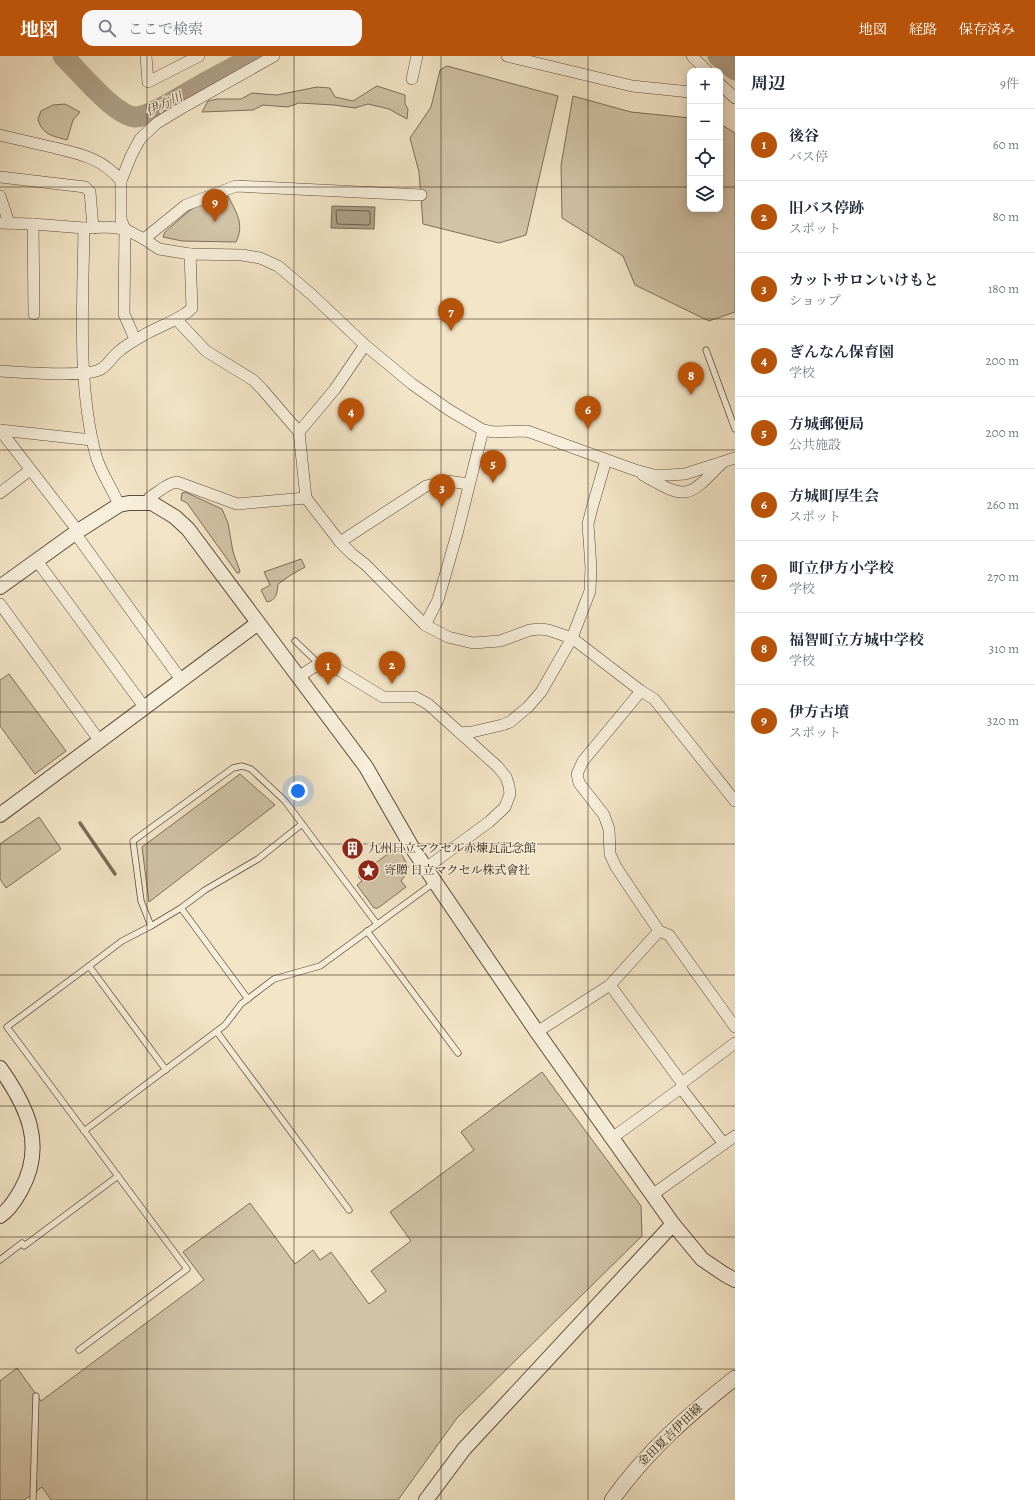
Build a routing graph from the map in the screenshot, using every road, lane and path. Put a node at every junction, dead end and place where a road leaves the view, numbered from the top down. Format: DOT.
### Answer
graph roads {
  1 [pos="146,56"];
  2 [pos="176,56"];
  3 [pos="199,56"];
  4 [pos="274,56"];
  5 [pos="417,56"];
  6 [pos="507,56"];
  7 [pos="692,56"];
  8 [pos="178,68"];
  9 [pos="704,68"];
  10 [pos="412,79"];
  11 [pos="723,87"];
  12 [pos="687,92"];
  13 [pos="723,95"];
  14 [pos="734,97"];
  15 [pos="0,135"];
  16 [pos="0,176"];
  17 [pos="121,181"];
  18 [pos="421,195"];
  19 [pos="0,196"];
  20 [pos="4,223"];
  21 [pos="33,224"];
  22 [pos="89,228"];
  23 [pos="125,229"];
  24 [pos="144,239"];
  25 [pos="190,254"];
  26 [pos="34,314"];
  27 [pos="176,319"];
  28 [pos="135,339"];
  29 [pos="365,345"];
  30 [pos="706,350"];
  31 [pos="0,371"];
  32 [pos="83,374"];
  33 [pos="0,430"];
  34 [pos="483,430"];
  35 [pos="733,430"];
  36 [pos="299,432"];
  37 [pos="92,440"];
  38 [pos="606,460"];
  39 [pos="730,460"];
  40 [pos="30,470"];
  41 [pos="635,470"];
  42 [pos="469,484"];
  43 [pos="0,493"];
  44 [pos="306,498"];
  45 [pos="152,503"];
  46 [pos="119,505"];
  47 [pos="77,532"];
  48 [pos="340,542"];
  49 [pos="37,561"];
  50 [pos="0,587"];
  51 [pos="0,604"];
  52 [pos="258,623"];
  53 [pos="425,625"];
  54 [pos="572,638"];
  55 [pos="295,641"];
  56 [pos="319,664"];
  57 [pos="300,677"];
  58 [pos="182,681"];
  59 [pos="641,691"];
  60 [pos="145,708"];
  61 [pos="460,733"];
  62 [pos="99,740"];
  63 [pos="735,801"];
  64 [pos="0,815"];
  65 [pos="302,824"];
  66 [pos="426,868"];
  67 [pos="435,882"];
  68 [pos="181,908"];
  69 [pos="377,924"];
  70 [pos="151,926"];
  71 [pos="367,931"];
  72 [pos="659,931"];
  73 [pos="89,966"];
  74 [pos="610,985"];
  75 [pos="248,999"];
  76 [pos="735,1027"];
  77 [pos="217,1032"];
  78 [pos="537,1032"];
  79 [pos="735,1043"];
  80 [pos="458,1053"];
  81 [pos="0,1068"];
  82 [pos="166,1070"];
  83 [pos="682,1085"];
  84 [pos="84,1131"];
  85 [pos="735,1136"];
  86 [pos="612,1138"];
  87 [pos="724,1144"];
  88 [pos="118,1176"];
  89 [pos="652,1195"];
  90 [pos="349,1210"];
  91 [pos="0,1216"];
  92 [pos="673,1224"];
  93 [pos="0,1260"];
  94 [pos="735,1280"];
  95 [pos="79,1350"];
  96 [pos="735,1378"];
  97 [pos="36,1396"];
  98 [pos="33,1499"];
  99 [pos="426,1500"];
  100 [pos="612,1500"];
  1 -- 8 [label="street"];
  2 -- 8 [label="street"];
  3 -- 8 [label="street"];
  4 -- 17 [label="street"];
  5 -- 10 [label="street"];
  6 -- 12 [label="street"];
  7 -- 9 [label="street"];
  11 -- 14 [label="street"];
  13 -- 14 [label="street"];
  15 -- 17 [label="street"];
  16 -- 22 [label="street"];
  17 -- 23 [label="street"];
  18 -- 24 [label="street"];
  19 -- 20 [label="street"];
  20 -- 21 [label="street"];
  21 -- 22 [label="street"];
  21 -- 26 [label="street"];
  22 -- 23 [label="street"];
  22 -- 32 [label="street"];
  23 -- 24 [label="street"];
  23 -- 28 [label="street"];
  24 -- 25 [label="street"];
  25 -- 27 [label="street"];
  25 -- 29 [label="street"];
  27 -- 28 [label="street"];
  27 -- 36 [label="street"];
  28 -- 32 [label="street"];
  29 -- 34 [label="street"];
  29 -- 36 [label="street"];
  30 -- 35 [label="lane"];
  31 -- 32 [label="street"];
  32 -- 37 [label="street"];
  33 -- 37 [label="street"];
  33 -- 40 [label="street"];
  34 -- 38 [label="street"];
  34 -- 42 [label="street"];
  36 -- 44 [label="street"];
  37 -- 46 [label="street"];
  38 -- 41 [label="street"];
  38 -- 54 [label="street"];
  39 -- 41 [label="street"];
  39 -- 41 [label="street"];
  40 -- 43 [label="street"];
  40 -- 47 [label="street"];
  42 -- 48 [label="street"];
  42 -- 53 [label="street"];
  44 -- 45 [label="street"];
  44 -- 48 [label="street"];
  45 -- 46 [label="street"];
  45 -- 52 [label="street"];
  46 -- 47 [label="street"];
  47 -- 49 [label="street"];
  47 -- 58 [label="street"];
  48 -- 53 [label="street"];
  49 -- 50 [label="street"];
  49 -- 60 [label="street"];
  51 -- 62 [label="street"];
  52 -- 57 [label="street"];
  52 -- 58 [label="street"];
  53 -- 54 [label="street"];
  54 -- 59 [label="street"];
  54 -- 61 [label="street"];
  55 -- 56 [label="lane"];
  56 -- 57 [label="street"];
  56 -- 61 [label="street"];
  57 -- 66 [label="street"];
  58 -- 60 [label="street"];
  59 -- 63 [label="street"];
  59 -- 72 [label="street"];
  60 -- 62 [label="street"];
  61 -- 66 [label="street"];
  62 -- 64 [label="street"];
  65 -- 68 [label="lane"];
  65 -- 69 [label="lane"];
  65 -- 70 [label="lane"];
  66 -- 67 [label="street"];
  67 -- 69 [label="lane"];
  67 -- 78 [label="street"];
  68 -- 70 [label="lane"];
  68 -- 75 [label="lane"];
  69 -- 71 [label="lane"];
  70 -- 73 [label="lane"];
  71 -- 75 [label="lane"];
  71 -- 80 [label="lane"];
  72 -- 74 [label="street"];
  72 -- 76 [label="street"];
  73 -- 82 [label="lane"];
  73 -- 84 [label="lane"];
  74 -- 78 [label="street"];
  74 -- 83 [label="street"];
  75 -- 77 [label="lane"];
  77 -- 82 [label="lane"];
  77 -- 90 [label="lane"];
  78 -- 86 [label="street"];
  79 -- 83 [label="street"];
  81 -- 91 [label="street"];
  82 -- 84 [label="lane"];
  83 -- 86 [label="street"];
  83 -- 87 [label="street"];
  84 -- 88 [label="lane"];
  85 -- 87 [label="street"];
  86 -- 89 [label="street"];
  87 -- 89 [label="street"];
  88 -- 93 [label="lane"];
  88 -- 95 [label="lane"];
  89 -- 92 [label="street"];
  92 -- 94 [label="street"];
  92 -- 99 [label="street"];
  96 -- 100 [label="main road, 金田夏吉伊田線"];
  97 -- 98 [label="lane"];
}
